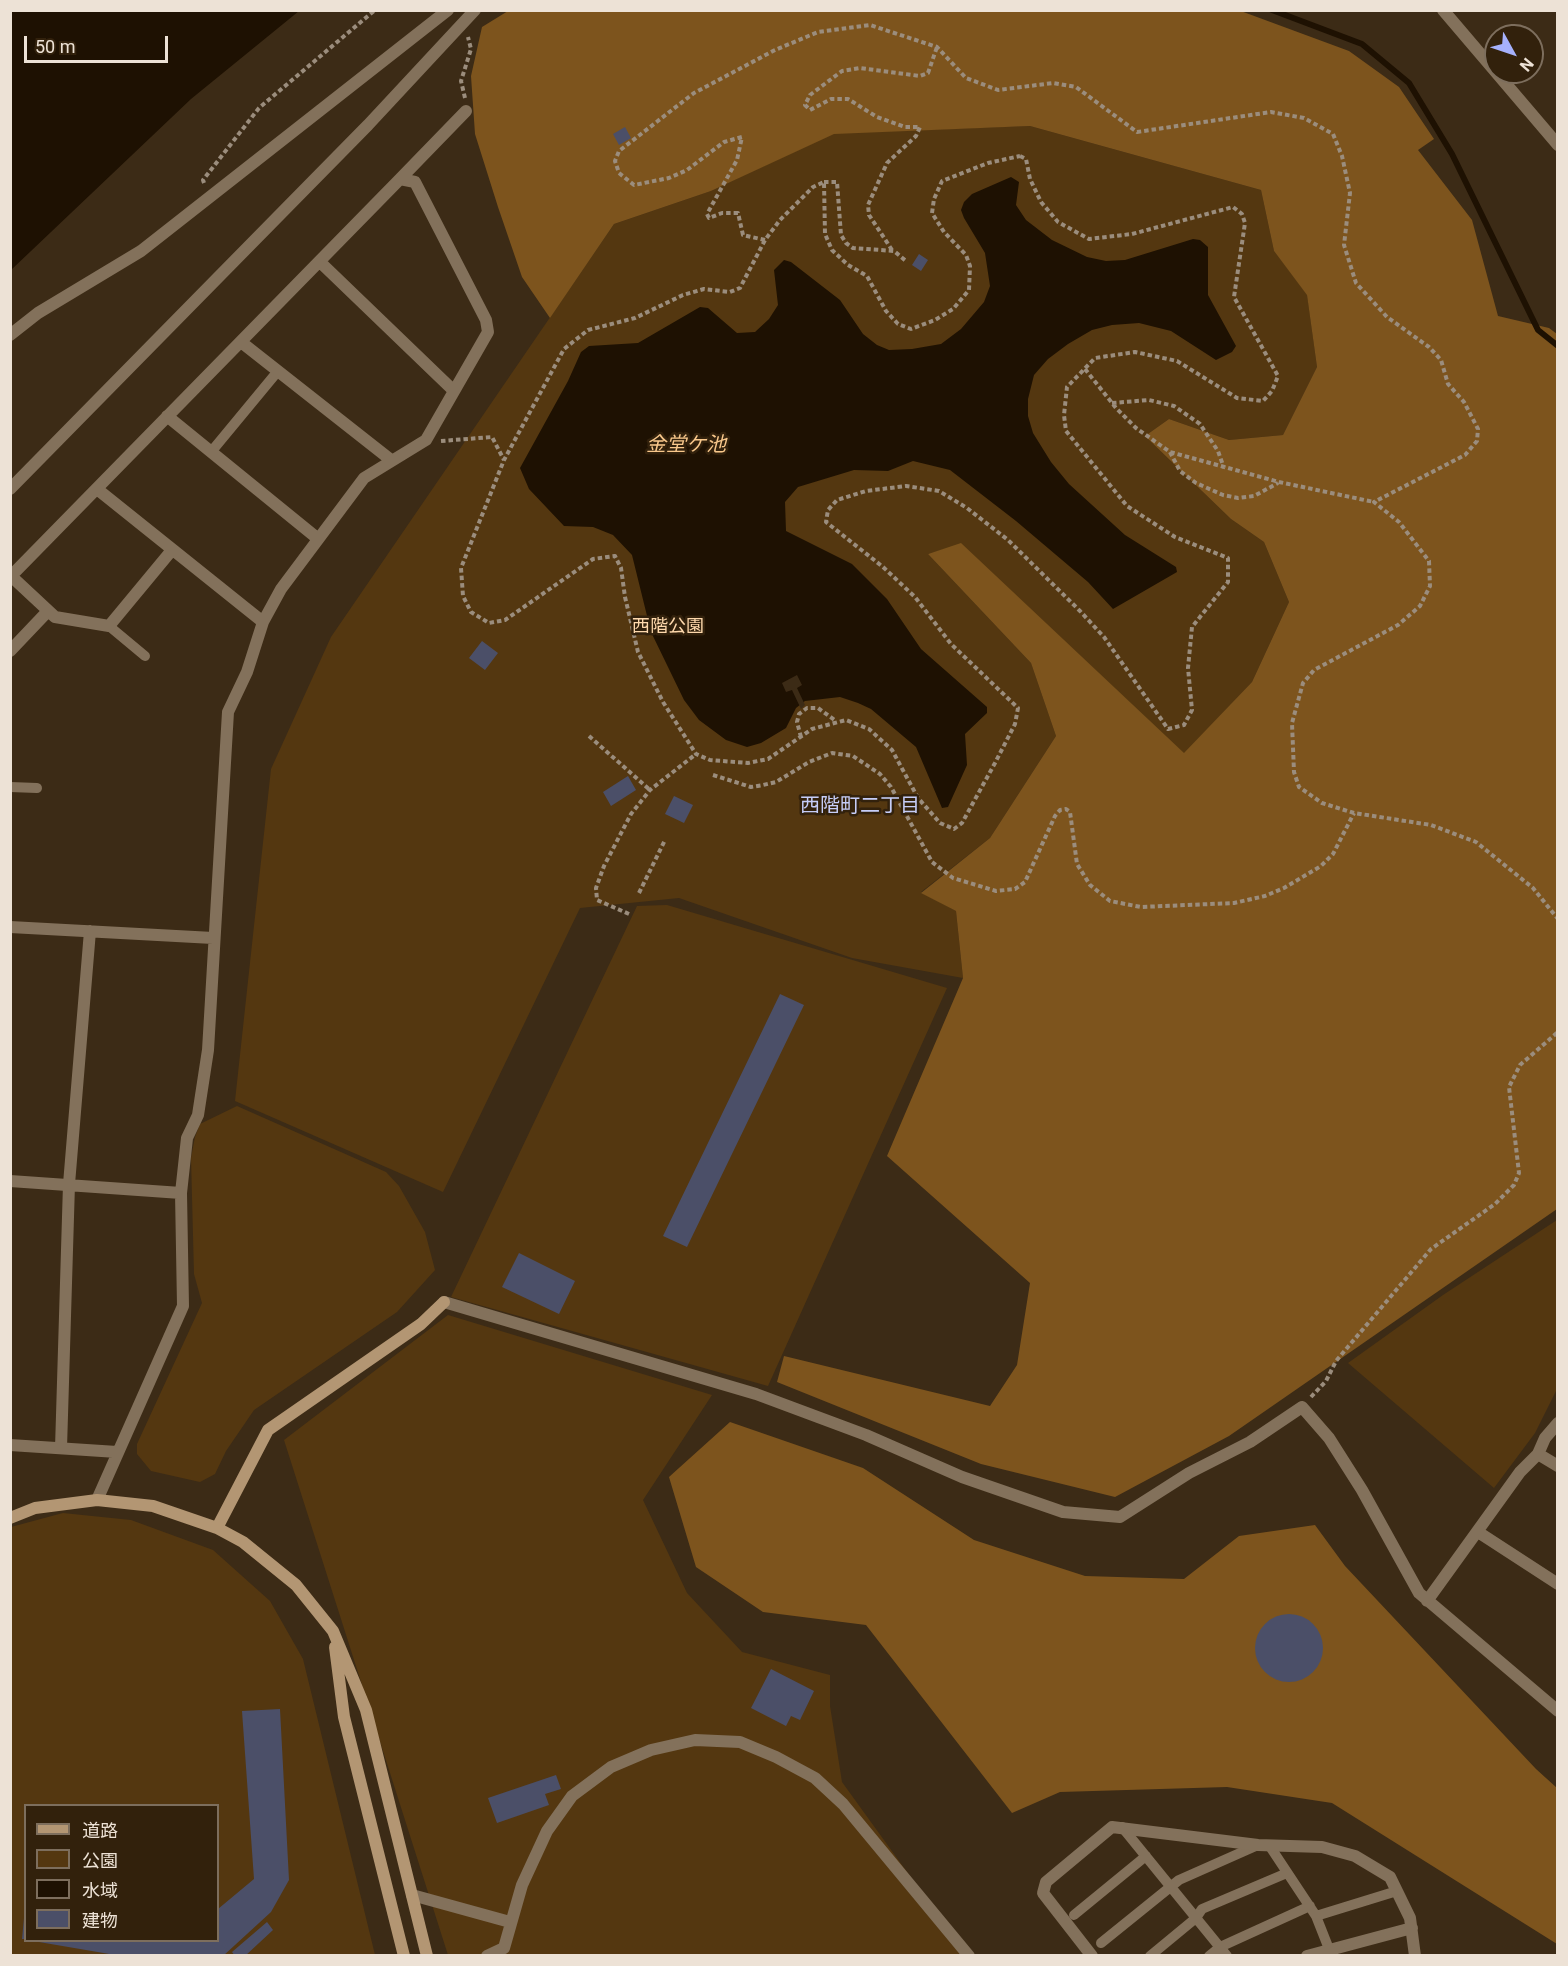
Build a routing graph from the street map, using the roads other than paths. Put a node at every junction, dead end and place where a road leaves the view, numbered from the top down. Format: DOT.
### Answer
graph roads {
  1 [pos="448,10"];
  2 [pos="475,10"];
  3 [pos="1443,10"];
  4 [pos="466,111"];
  5 [pos="1557,145"];
  6 [pos="400,179"];
  7 [pos="320,262"];
  8 [pos="10,335"];
  9 [pos="241,342"];
  10 [pos="278,371"];
  11 [pos="454,391"];
  12 [pos="168,416"];
  13 [pos="211,452"];
  14 [pos="391,460"];
  15 [pos="10,489"];
  16 [pos="97,489"];
  17 [pos="317,538"];
  18 [pos="172,550"];
  19 [pos="11,576"];
  20 [pos="48,610"];
  21 [pos="263,622"];
  22 [pos="109,626"];
  23 [pos="10,651"];
  24 [pos="145,656"];
  25 [pos="10,787"];
  26 [pos="37,788"];
  27 [pos="10,927"];
  28 [pos="90,932"];
  29 [pos="213,938"];
  30 [pos="10,1181"];
  31 [pos="69,1184"];
  32 [pos="181,1193"];
  33 [pos="1557,1424"];
  34 [pos="10,1445"];
  35 [pos="61,1448"];
  36 [pos="117,1452"];
  37 [pos="1538,1454"];
  38 [pos="1557,1466"];
  39 [pos="97,1500"];
  40 [pos="10,1518"];
  41 [pos="217,1528"];
  42 [pos="1478,1532"];
  43 [pos="1557,1584"];
  44 [pos="1427,1601"];
  45 [pos="333,1631"];
  46 [pos="1557,1711"];
  47 [pos="1122,1827"];
  48 [pos="1263,1845"];
  49 [pos="1146,1857"];
  50 [pos="1287,1873"];
  51 [pos="1170,1886"];
  52 [pos="1397,1891"];
  53 [pos="412,1895"];
  54 [pos="1313,1911"];
  55 [pos="1074,1915"];
  56 [pos="1196,1918"];
  57 [pos="510,1922"];
  58 [pos="1412,1928"];
  59 [pos="1101,1943"];
  60 [pos="1329,1949"];
  61 [pos="1223,1951"];
  62 [pos="1311,1955"];
  63 [pos="404,1956"];
  64 [pos="427,1956"];
  65 [pos="487,1956"];
  66 [pos="969,1956"];
  67 [pos="1092,1956"];
  68 [pos="1150,1956"];
  69 [pos="1209,1956"];
  70 [pos="1414,1956"];
  1 -- 8 [label="street"];
  2 -- 15 [label="street"];
  3 -- 5 [label="street"];
  4 -- 6 [label="street"];
  6 -- 7 [label="street"];
  6 -- 11 [label="street"];
  7 -- 9 [label="street"];
  7 -- 11 [label="street"];
  9 -- 10 [label="street"];
  9 -- 12 [label="street"];
  10 -- 13 [label="lane"];
  10 -- 14 [label="street"];
  11 -- 14 [label="street"];
  12 -- 13 [label="street"];
  12 -- 16 [label="street"];
  13 -- 17 [label="street"];
  14 -- 17 [label="street"];
  16 -- 18 [label="street"];
  16 -- 19 [label="street"];
  17 -- 21 [label="street"];
  18 -- 21 [label="street"];
  18 -- 22 [label="street"];
  19 -- 20 [label="street"];
  20 -- 22 [label="street"];
  20 -- 23 [label="street"];
  21 -- 29 [label="street"];
  22 -- 24 [label="lane"];
  25 -- 26 [label="lane"];
  27 -- 28 [label="street"];
  28 -- 29 [label="street"];
  28 -- 31 [label="street"];
  29 -- 32 [label="street"];
  30 -- 31 [label="street"];
  31 -- 32 [label="street"];
  31 -- 35 [label="street"];
  32 -- 36 [label="street"];
  33 -- 37 [label="street"];
  34 -- 35 [label="street"];
  35 -- 36 [label="street"];
  36 -- 39 [label="street"];
  37 -- 38 [label="street"];
  37 -- 42 [label="street"];
  39 -- 40 [label="street"];
  39 -- 41 [label="street"];
  41 -- 44 [label="street"];
  41 -- 45 [label="street"];
  42 -- 43 [label="street"];
  42 -- 44 [label="street"];
  44 -- 46 [label="street"];
  45 -- 53 [label="street"];
  45 -- 63 [label="street"];
  47 -- 48 [label="street"];
  47 -- 49 [label="lane"];
  47 -- 67 [label="street"];
  48 -- 50 [label="lane"];
  48 -- 51 [label="lane"];
  48 -- 52 [label="street"];
  49 -- 51 [label="lane"];
  49 -- 55 [label="lane"];
  50 -- 54 [label="lane"];
  50 -- 56 [label="lane"];
  51 -- 56 [label="lane"];
  51 -- 59 [label="lane"];
  52 -- 54 [label="lane"];
  52 -- 58 [label="street"];
  53 -- 57 [label="street"];
  53 -- 64 [label="street"];
  54 -- 60 [label="lane"];
  54 -- 61 [label="lane"];
  56 -- 61 [label="lane"];
  56 -- 68 [label="lane"];
  57 -- 65 [label="street"];
  57 -- 66 [label="street"];
  58 -- 60 [label="street"];
  58 -- 70 [label="street"];
  60 -- 62 [label="street"];
  61 -- 69 [label="lane"];
}
